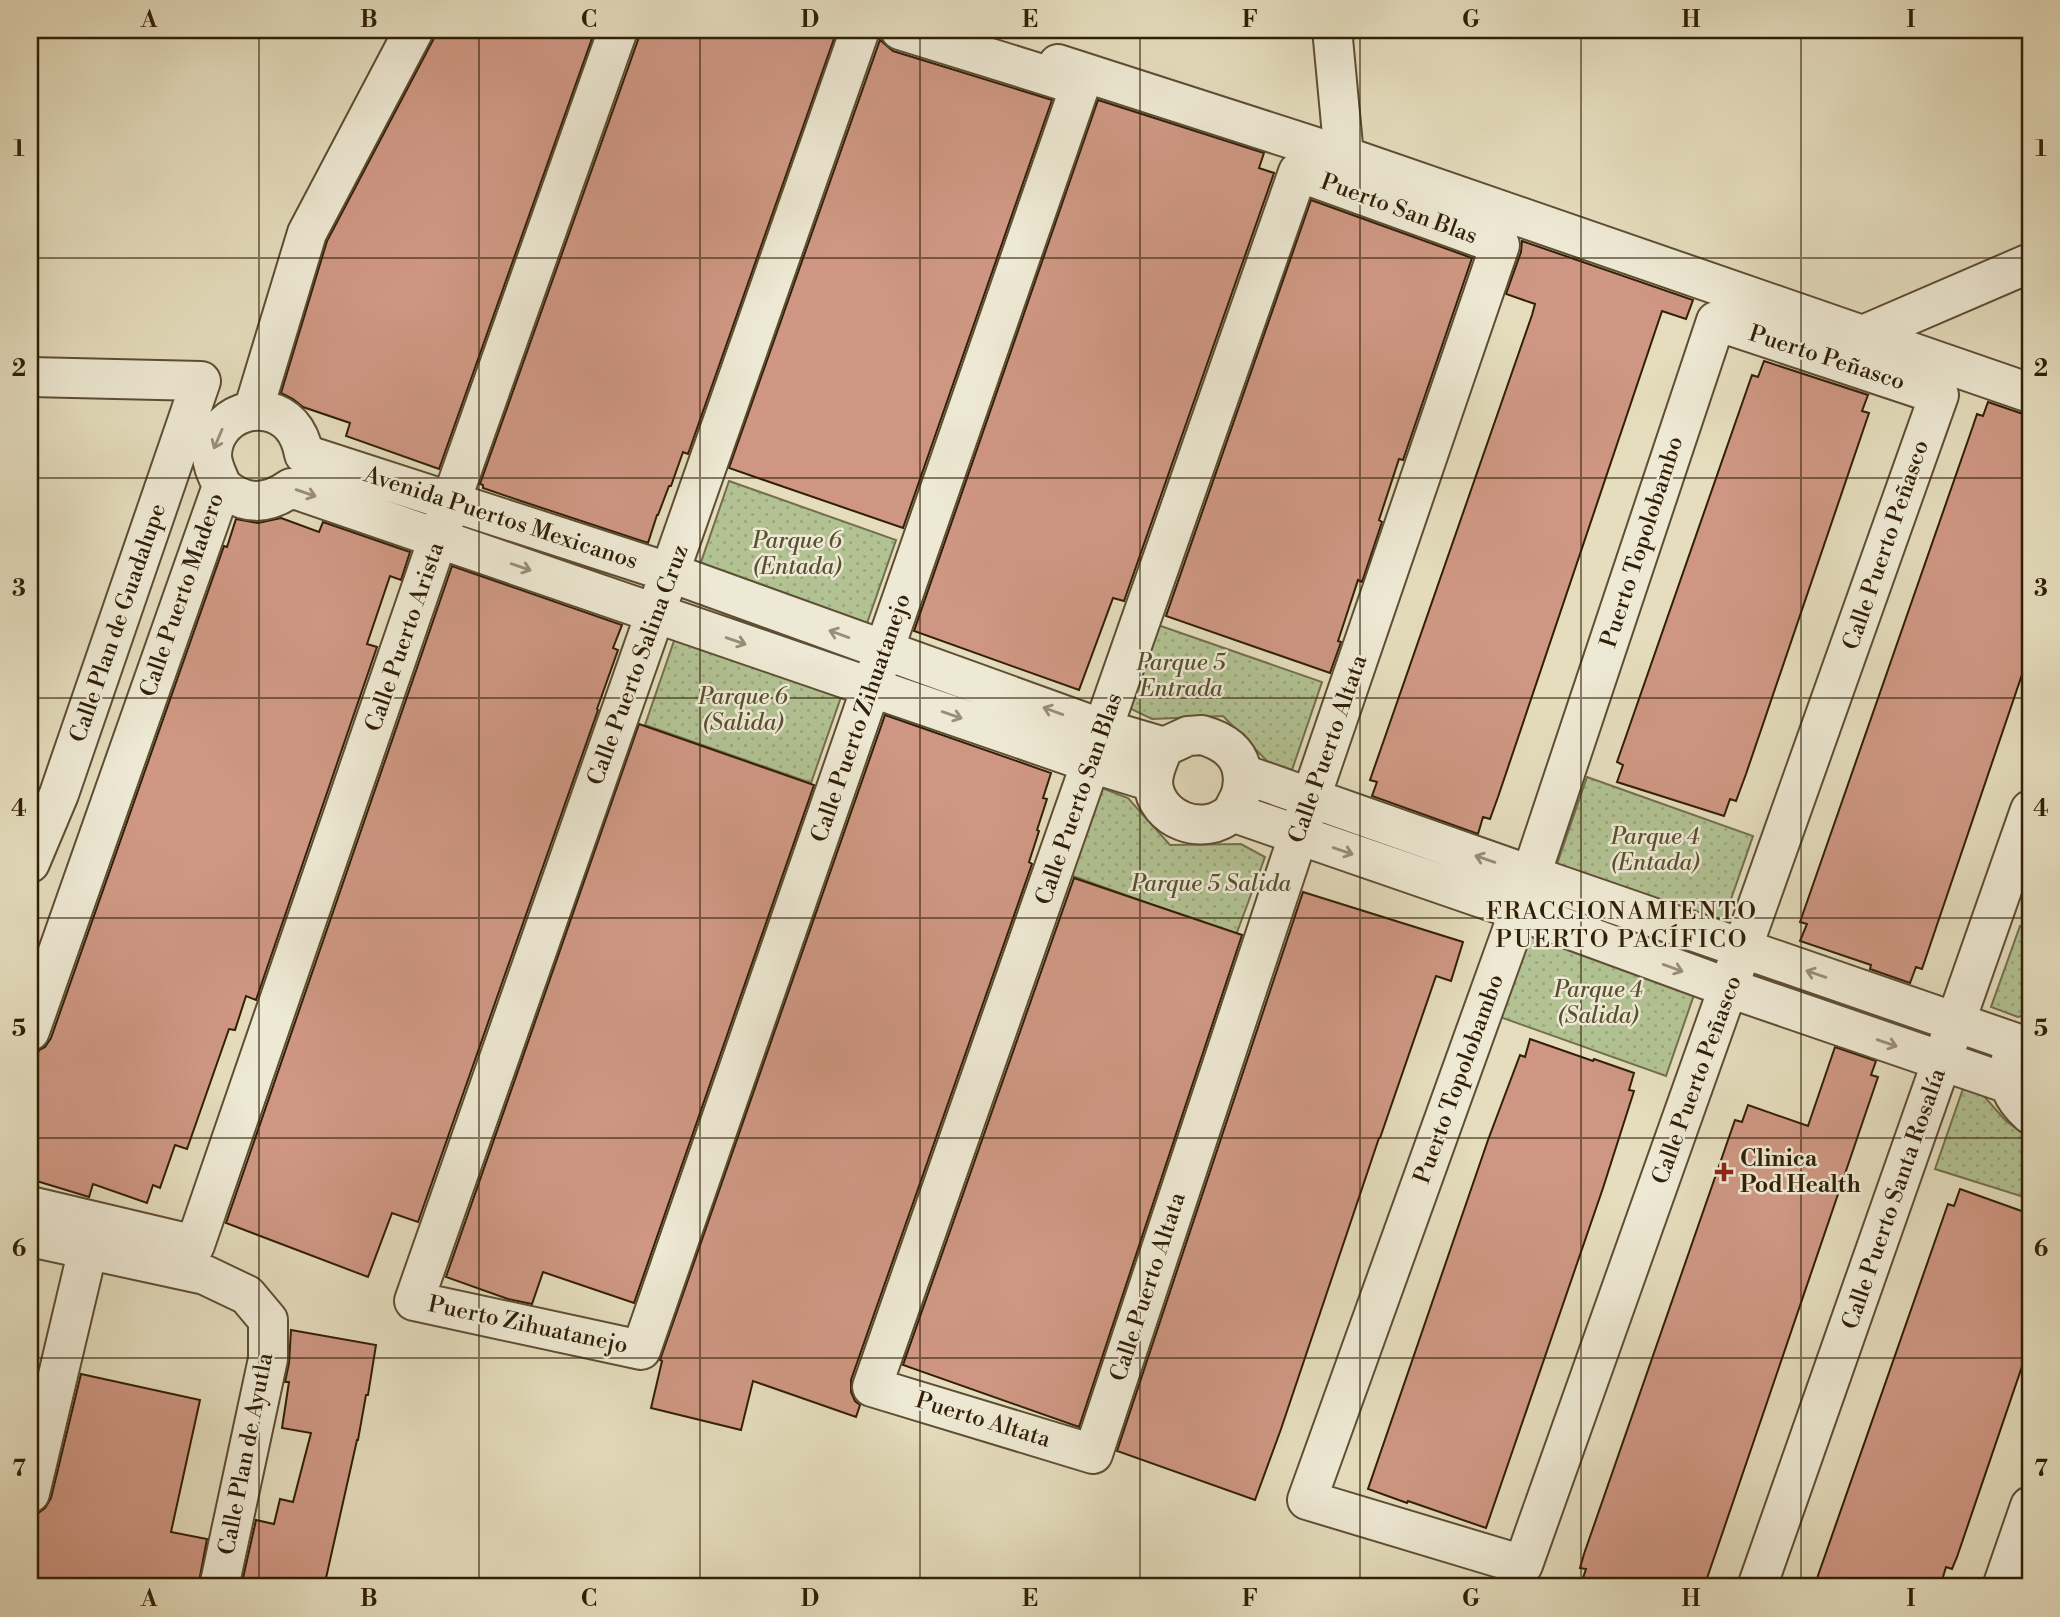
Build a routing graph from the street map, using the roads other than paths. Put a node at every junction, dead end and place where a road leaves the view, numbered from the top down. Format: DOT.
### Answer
graph roads {
  1 [pos="414,30"];
  2 [pos="618,30"];
  3 [pos="860,30"];
  4 [pos="900,30"];
  5 [pos="953,30"];
  6 [pos="1335,30"];
  7 [pos="1344,156"];
  8 [pos="1298,172"];
  9 [pos="1500,245"];
  10 [pos="2030,263"];
  11 [pos="1716,321"];
  12 [pos="1863,335"];
  13 [pos="30,377"];
  14 [pos="2030,393"];
  15 [pos="1939,395"];
  16 [pos="253,411"];
  17 [pos="222,486"];
  18 [pos="452,501"];
  19 [pos="439,540"];
  20 [pos="671,573"];
  21 [pos="656,613"];
  22 [pos="884,650"];
  23 [pos="872,687"];
  24 [pos="1097,746"];
  25 [pos="1159,765"];
  26 [pos="1243,774"];
  27 [pos="59,794"];
  28 [pos="1311,797"];
  29 [pos="2030,810"];
  30 [pos="1232,812"];
  31 [pos="30,820"];
  32 [pos="1298,835"];
  33 [pos="30,863"];
  34 [pos="1530,875"];
  35 [pos="1519,911"];
  36 [pos="1743,949"];
  37 [pos="1729,988"];
  38 [pos="1956,1022"];
  39 [pos="30,1031"];
  40 [pos="2025,1040"];
  41 [pos="1942,1062"];
  42 [pos="2019,1099"];
  43 [pos="30,1206"];
  44 [pos="30,1237"];
  45 [pos="88,1249"];
  46 [pos="414,1301"];
  47 [pos="641,1350"];
  48 [pos="872,1387"];
  49 [pos="1093,1454"];
  50 [pos="30,1493"];
  51 [pos="2030,1506"];
  52 [pos="1523,1565"];
  53 [pos="219,1587"];
  54 [pos="1758,1587"];
  55 [pos="2002,1587"];
  1 -- 16 [label="street"];
  2 -- 18 [label="street, Calle Puerto Arista"];
  3 -- 20 [label="street, Calle Puerto Salina Cruz"];
  4 -- 22 [label="street, Calle Puerto Zihuatanejo"];
  5 -- 7 [label="street"];
  6 -- 7 [label="street"];
  7 -- 12 [label="street"];
  8 -- 9 [label="street, Puerto San Blas"];
  8 -- 24 [label="street, Calle Puerto San Blas"];
  9 -- 28 [label="street, Calle Puerto Altata"];
  10 -- 12 [label="street"];
  11 -- 15 [label="street, Puerto Peñasco"];
  11 -- 34 [label="street, Puerto Topolobambo"];
  12 -- 14 [label="street"];
  13 -- 27 [label="street, Calle Plan de Guadalupe"];
  15 -- 36 [label="street, Calle Puerto Peñasco"];
  16 -- 17 [label="street, Calle Puerto Madero, one-way"];
  16 -- 18 [label="street, Avenida Puertos Mexicanos"];
  17 -- 19 [label="street, Avenida Puertos Mexicanos, one-way"];
  17 -- 39 [label="street, Calle Puerto Madero"];
  18 -- 19 [label="street, Calle Puerto Arista"];
  18 -- 20 [label="street, Avenida Puertos Mexicanos"];
  19 -- 21 [label="street, Avenida Puertos Mexicanos, one-way"];
  19 -- 43 [label="street, Calle Puerto Arista"];
  20 -- 21 [label="street, Calle Puerto Salina Cruz"];
  22 -- 20 [label="street, Avenida Puertos Mexicanos, one-way"];
  21 -- 23 [label="street, Avenida Puertos Mexicanos, one-way"];
  21 -- 46 [label="street, Calle Puerto Salina Cruz"];
  22 -- 23 [label="street, Calle Puerto Zihuatanejo"];
  24 -- 22 [label="street, Avenida Puertos Mexicanos, one-way"];
  23 -- 24 [label="street, Avenida Puertos Mexicanos, one-way"];
  23 -- 47 [label="street, Calle Puerto Zihuatanejo"];
  24 -- 25 [label="street, Avenida Puertos Mexicanos"];
  24 -- 48 [label="street, Calle Puerto San Blas"];
  25 -- 26 [label="street"];
  25 -- 30 [label="street"];
  26 -- 28 [label="street"];
  26 -- 30 [label="street"];
  27 -- 31 [label="street"];
  27 -- 33 [label="street, Calle Plan de Guadalupe"];
  28 -- 32 [label="street, Calle Puerto Altata"];
  34 -- 28 [label="street, one-way"];
  29 -- 38 [label="street, Calle Puerto Santa Rosalía"];
  30 -- 32 [label="street"];
  32 -- 35 [label="street, one-way"];
  32 -- 49 [label="street, Calle Puerto Altata"];
  34 -- 35 [label="street, Puerto Topolobambo"];
  34 -- 36 [label="street"];
  35 -- 37 [label="street, one-way"];
  35 -- 52 [label="street, Puerto Topolobambo"];
  36 -- 37 [label="street, Calle Puerto Peñasco"];
  38 -- 36 [label="street, one-way"];
  37 -- 41 [label="street, one-way"];
  37 -- 52 [label="street, Calle Puerto Peñasco"];
  38 -- 40 [label="street"];
  38 -- 41 [label="street, Calle Puerto Santa Rosalía"];
  40 -- 42 [label="street"];
  41 -- 42 [label="street"];
  41 -- 54 [label="street, Calle Puerto Santa Rosalía"];
  44 -- 45 [label="street"];
  45 -- 50 [label="street"];
  45 -- 53 [label="street, Calle Plan de Ayutla"];
  46 -- 47 [label="street, Puerto Zihuatanejo"];
  48 -- 49 [label="street, Puerto Altata"];
  51 -- 55 [label="street"];
}
